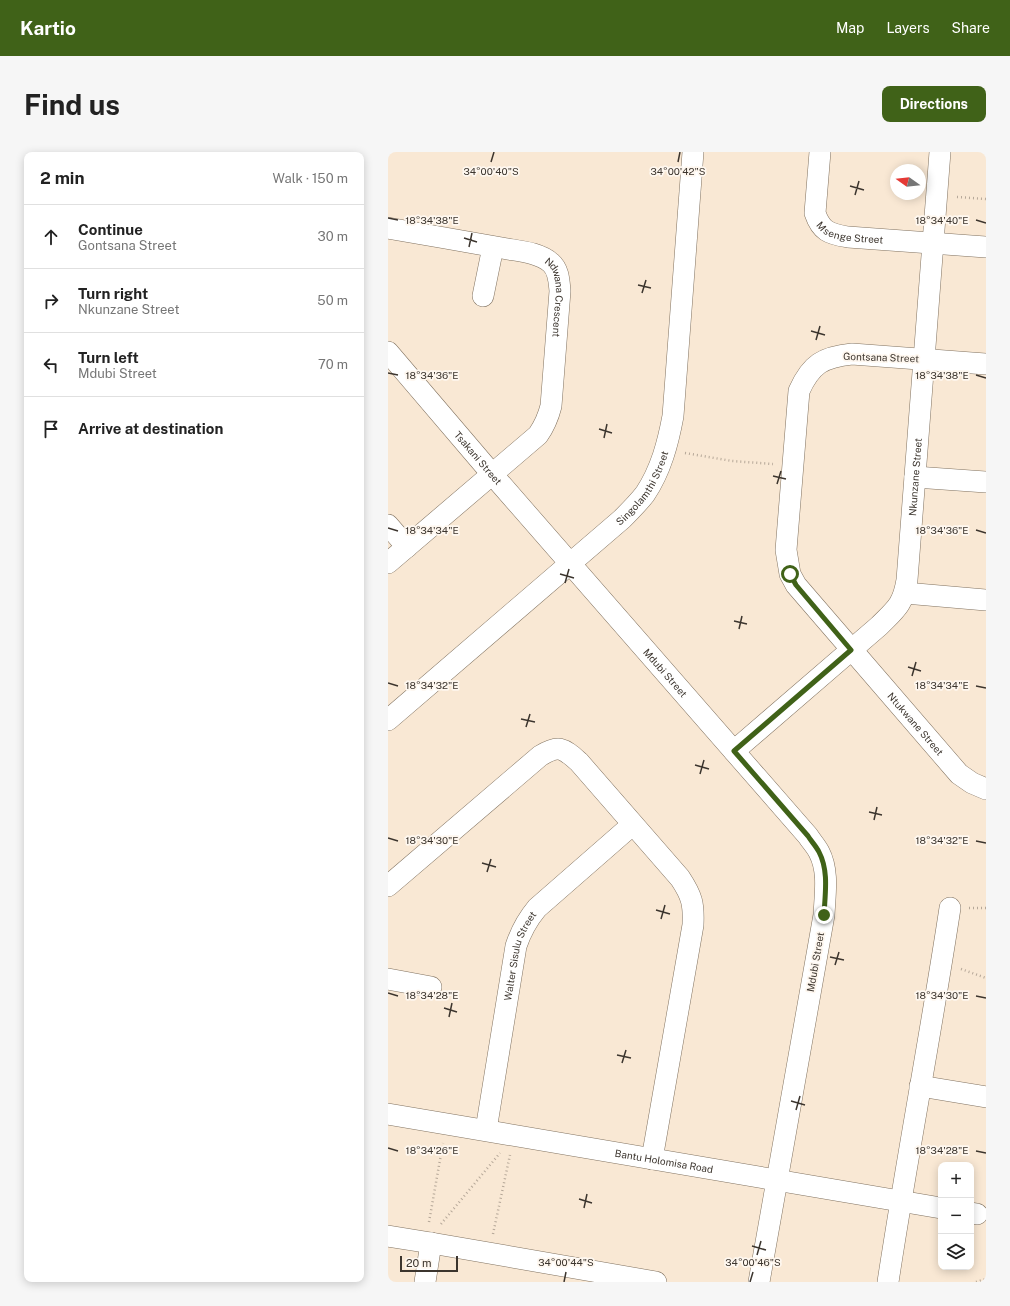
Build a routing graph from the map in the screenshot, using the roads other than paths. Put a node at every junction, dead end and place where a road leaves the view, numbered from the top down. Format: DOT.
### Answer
graph roads {
  1 [pos="693,152"];
  2 [pos="820,152"];
  3 [pos="940,152"];
  4 [pos="388,228"];
  5 [pos="932,243"];
  6 [pos="494,247"];
  7 [pos="986,247"];
  8 [pos="483,296"];
  9 [pos="388,352"];
  10 [pos="924,359"];
  11 [pos="986,364"];
  12 [pos="492,474"];
  13 [pos="915,477"];
  14 [pos="986,482"];
  15 [pos="388,525"];
  16 [pos="407,547"];
  17 [pos="388,563"];
  18 [pos="570,564"];
  19 [pos="905,593"];
  20 [pos="986,600"];
  21 [pos="851,650"];
  22 [pos="388,720"];
  23 [pos="734,751"];
  24 [pos="986,789"];
  25 [pos="632,825"];
  26 [pos="388,886"];
  27 [pos="950,908"];
  28 [pos="388,979"];
  29 [pos="431,987"];
  30 [pos="920,1086"];
  31 [pos="986,1097"];
  32 [pos="388,1114"];
  33 [pos="486,1130"];
  34 [pos="652,1158"];
  35 [pos="777,1181"];
  36 [pos="900,1201"];
  37 [pos="938,1207"];
  38 [pos="388,1236"];
  39 [pos="429,1242"];
  40 [pos="598,1277"];
  41 [pos="425,1282"];
  42 [pos="656,1282"];
  43 [pos="759,1282"];
  44 [pos="888,1282"];
  1 -- 18 [label="street, Singolamthi Street"];
  2 -- 5 [label="street, Msenge Street"];
  3 -- 5 [label="street, Nkunzane Street"];
  4 -- 6 [label="street, Ndwana Crescent"];
  5 -- 7 [label="street, Msenge Street"];
  5 -- 10 [label="street, Nkunzane Street"];
  6 -- 8 [label="street"];
  6 -- 12 [label="street, Ndwana Crescent"];
  9 -- 12 [label="street, Tsakani Street"];
  10 -- 11 [label="street, Gontsana Street"];
  10 -- 13 [label="street, Nkunzane Street"];
  10 -- 21 [label="street, Gontsana Street"];
  12 -- 16 [label="street, Ndwana Crescent"];
  12 -- 18 [label="street, Tsakani Street"];
  13 -- 14 [label="street"];
  13 -- 19 [label="street, Nkunzane Street"];
  15 -- 16 [label="street"];
  16 -- 17 [label="street, Ndwana Crescent"];
  18 -- 22 [label="street, Singolamthi Street"];
  18 -- 23 [label="street, Mdubi Street"];
  19 -- 20 [label="street"];
  19 -- 21 [label="street, Nkunzane Street"];
  21 -- 23 [label="street, Nkunzane Street"];
  21 -- 24 [label="street, Ntukwane Street"];
  23 -- 35 [label="street, Mdubi Street"];
  25 -- 26 [label="street"];
  25 -- 33 [label="street, Walter Sisulu Street"];
  25 -- 34 [label="street"];
  27 -- 30 [label="street"];
  28 -- 29 [label="street"];
  30 -- 31 [label="street"];
  30 -- 36 [label="street"];
  32 -- 33 [label="street, Bantu Holomisa Road"];
  33 -- 34 [label="street, Bantu Holomisa Road"];
  34 -- 35 [label="street, Bantu Holomisa Road"];
  35 -- 36 [label="street, Bantu Holomisa Road"];
  35 -- 43 [label="street, Mdubi Street"];
  36 -- 37 [label="street, Bantu Holomisa Road"];
  36 -- 44 [label="street"];
  38 -- 39 [label="street"];
  39 -- 40 [label="street"];
  39 -- 41 [label="street"];
  40 -- 42 [label="street"];
}
